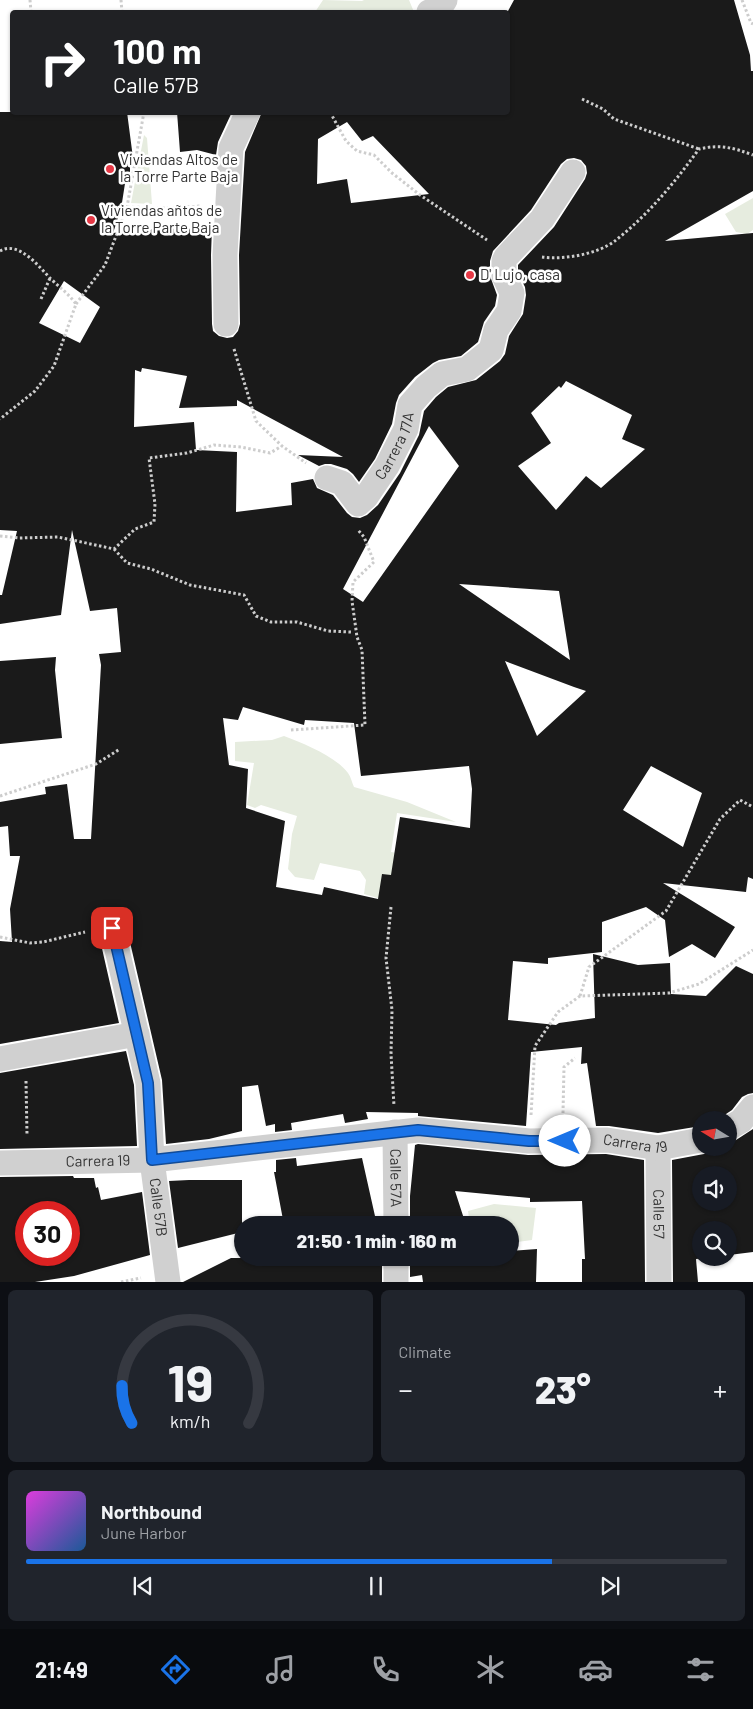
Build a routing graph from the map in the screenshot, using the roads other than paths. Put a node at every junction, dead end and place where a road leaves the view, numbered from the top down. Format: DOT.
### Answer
graph roads {
  1 [pos="445,0"];
  2 [pos="433,10"];
  3 [pos="247,115"];
  4 [pos="573,172"];
  5 [pos="226,324"];
  6 [pos="327,478"];
  7 [pos="112,928"];
  8 [pos="137,1034"];
  9 [pos="0,1059"];
  10 [pos="753,1107"];
  11 [pos="738,1123"];
  12 [pos="395,1132"];
  13 [pos="692,1142"];
  14 [pos="658,1148"];
  15 [pos="152,1160"];
  16 [pos="0,1164"];
  17 [pos="396,1216"];
  18 [pos="396,1266"];
  19 [pos="168,1282"];
  20 [pos="396,1282"];
  21 [pos="659,1282"];
  1 -- 2 [label="street"];
  3 -- 5 [label="street"];
  4 -- 6 [label="street, Carrera 17A"];
  7 -- 8 [label="street, Calle 57B"];
  8 -- 9 [label="street"];
  8 -- 15 [label="street, Calle 57B"];
  10 -- 11 [label="street"];
  12 -- 14 [label="street, Carrera 19"];
  12 -- 15 [label="street, Carrera 19"];
  12 -- 17 [label="street, Calle 57A"];
  13 -- 14 [label="street, Carrera 19"];
  14 -- 21 [label="street, Calle 57"];
  15 -- 16 [label="street, Carrera 19"];
  15 -- 19 [label="street, Calle 57B"];
  18 -- 20 [label="street"];
}
